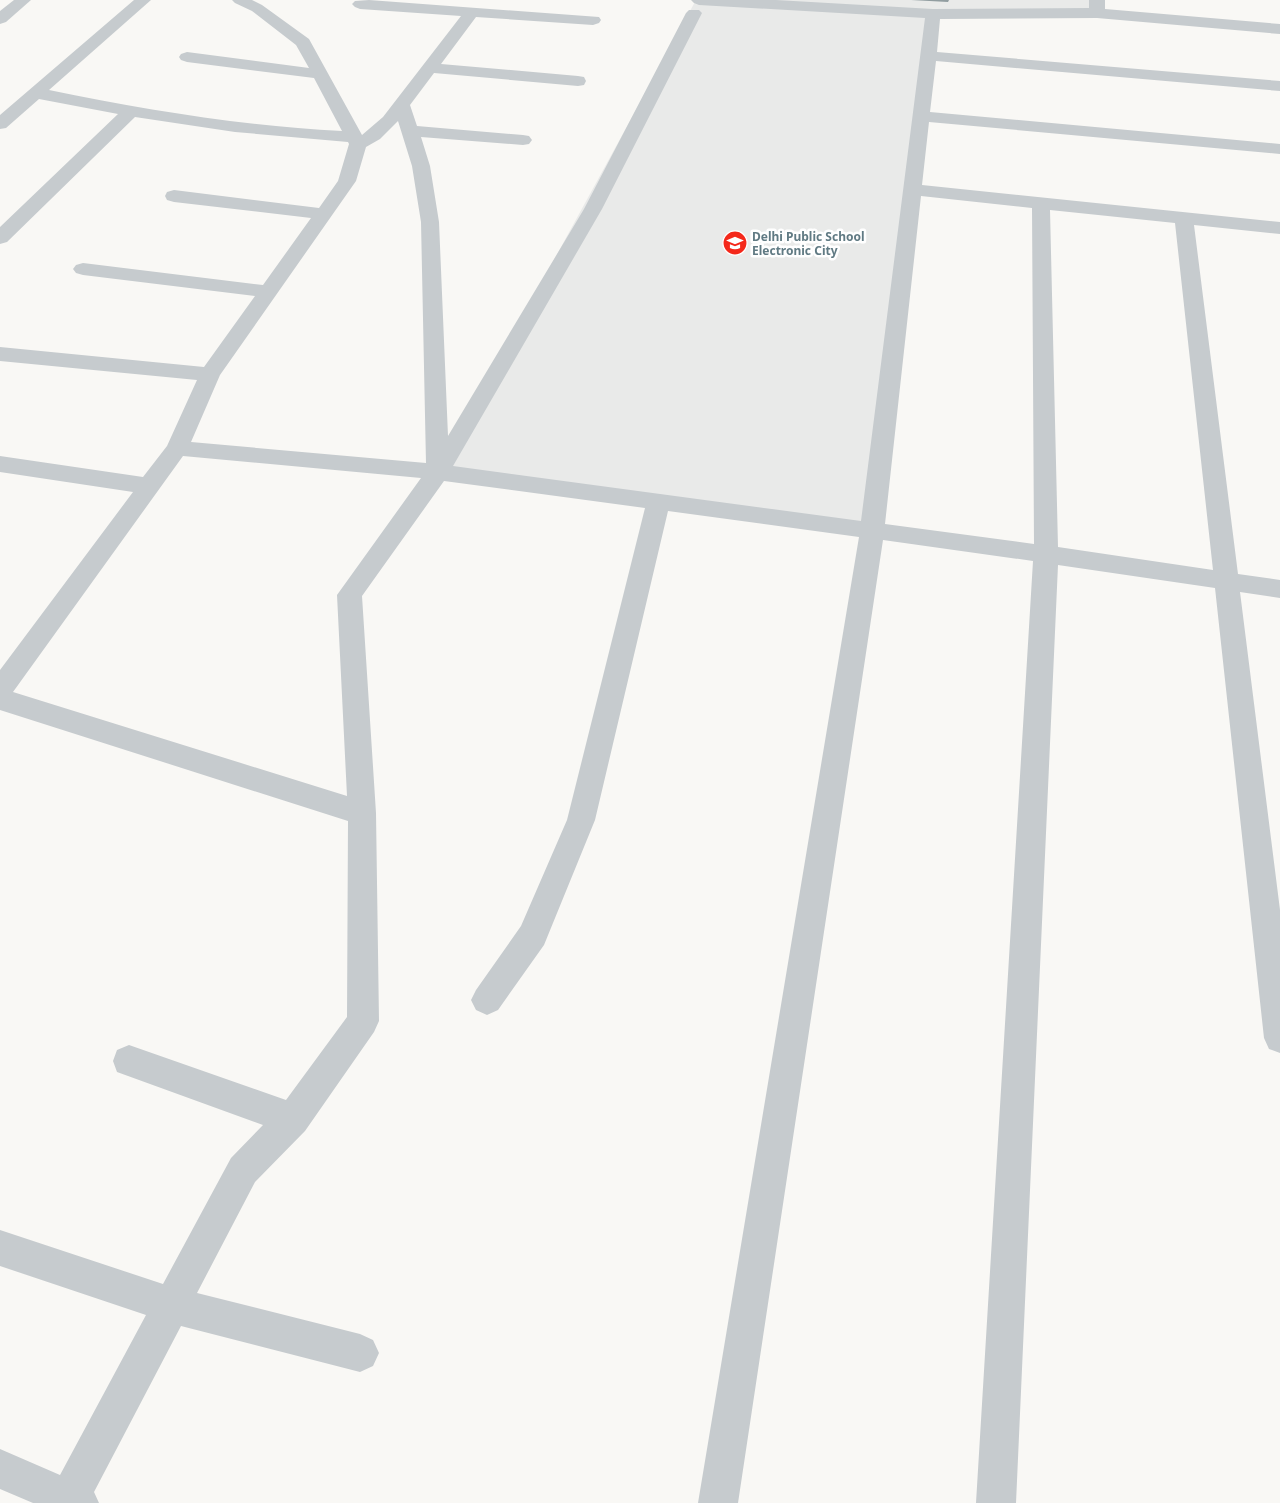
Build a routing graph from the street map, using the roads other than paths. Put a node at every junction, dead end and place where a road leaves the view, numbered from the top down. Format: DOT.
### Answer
graph roads {
  1 [pos="23,0"];
  2 [pos="143,0"];
  3 [pos="240,0"];
  4 [pos="360,4"];
  5 [pos="697,7"];
  6 [pos="1097,7"];
  7 [pos="471,13"];
  8 [pos="933,14"];
  9 [pos="0,19"];
  10 [pos="593,20"];
  11 [pos="1280,29"];
  12 [pos="929,56"];
  13 [pos="187,57"];
  14 [pos="430,68"];
  15 [pos="320,74"];
  16 [pos="578,81"];
  17 [pos="1280,86"];
  18 [pos="37,93"];
  19 [pos="402,105"];
  20 [pos="130,112"];
  21 [pos="922,116"];
  22 [pos="0,124"];
  23 [pos="410,131"];
  24 [pos="356,140"];
  25 [pos="524,140"];
  26 [pos="1280,150"];
  27 [pos="913,190"];
  28 [pos="174,196"];
  29 [pos="1041,204"];
  30 [pos="324,214"];
  31 [pos="1184,218"];
  32 [pos="1280,228"];
  33 [pos="0,238"];
  34 [pos="83,269"];
  35 [pos="268,292"];
  36 [pos="0,354"];
  37 [pos="210,374"];
  38 [pos="177,448"];
  39 [pos="0,464"];
  40 [pos="438,472"];
  41 [pos="149,486"];
  42 [pos="658,502"];
  43 [pos="872,531"];
  44 [pos="1046,554"];
  45 [pos="1226,582"];
  46 [pos="1280,589"];
  47 [pos="0,690"];
  48 [pos="0,699"];
  49 [pos="362,813"];
  50 [pos="487,1000"];
  51 [pos="1280,1038"];
  52 [pos="129,1060"];
  53 [pos="293,1119"];
  54 [pos="0,1248"];
  55 [pos="171,1305"];
  56 [pos="360,1353"];
  57 [pos="0,1469"];
  58 [pos="72,1502"];
  59 [pos="718,1503"];
  60 [pos="996,1503"];
  1 -- 9 [label="street"];
  2 -- 18 [label="street"];
  3 -- 15 [label="street"];
  4 -- 7 [label="street"];
  5 -- 8 [label="street"];
  5 -- 40 [label="street"];
  6 -- 8 [label="street"];
  6 -- 11 [label="street"];
  7 -- 10 [label="street"];
  7 -- 14 [label="street"];
  8 -- 12 [label="street"];
  12 -- 17 [label="street"];
  12 -- 21 [label="street"];
  13 -- 15 [label="street"];
  14 -- 16 [label="street"];
  14 -- 19 [label="street"];
  15 -- 24 [label="street"];
  18 -- 20 [label="street"];
  18 -- 22 [label="street"];
  19 -- 23 [label="street"];
  19 -- 24 [label="street"];
  20 -- 24 [label="street"];
  20 -- 33 [label="street"];
  21 -- 26 [label="street"];
  21 -- 27 [label="street"];
  23 -- 25 [label="street"];
  23 -- 40 [label="street"];
  24 -- 30 [label="street"];
  27 -- 29 [label="street"];
  27 -- 43 [label="street"];
  28 -- 30 [label="street"];
  29 -- 31 [label="street"];
  29 -- 44 [label="street"];
  30 -- 35 [label="street"];
  31 -- 32 [label="street"];
  31 -- 45 [label="street"];
  34 -- 35 [label="street"];
  35 -- 37 [label="street"];
  36 -- 37 [label="street"];
  37 -- 38 [label="street"];
  38 -- 40 [label="street"];
  38 -- 41 [label="street"];
  39 -- 41 [label="street"];
  40 -- 42 [label="street"];
  40 -- 49 [label="street"];
  41 -- 47 [label="street"];
  42 -- 43 [label="street"];
  42 -- 50 [label="street"];
  43 -- 44 [label="street"];
  43 -- 59 [label="street"];
  44 -- 45 [label="street"];
  44 -- 60 [label="street"];
  45 -- 46 [label="street"];
  45 -- 51 [label="street"];
  48 -- 49 [label="street"];
  49 -- 53 [label="street"];
  52 -- 53 [label="street"];
  53 -- 55 [label="street"];
  54 -- 55 [label="street"];
  55 -- 56 [label="street"];
  55 -- 58 [label="street"];
  57 -- 58 [label="street"];
}
